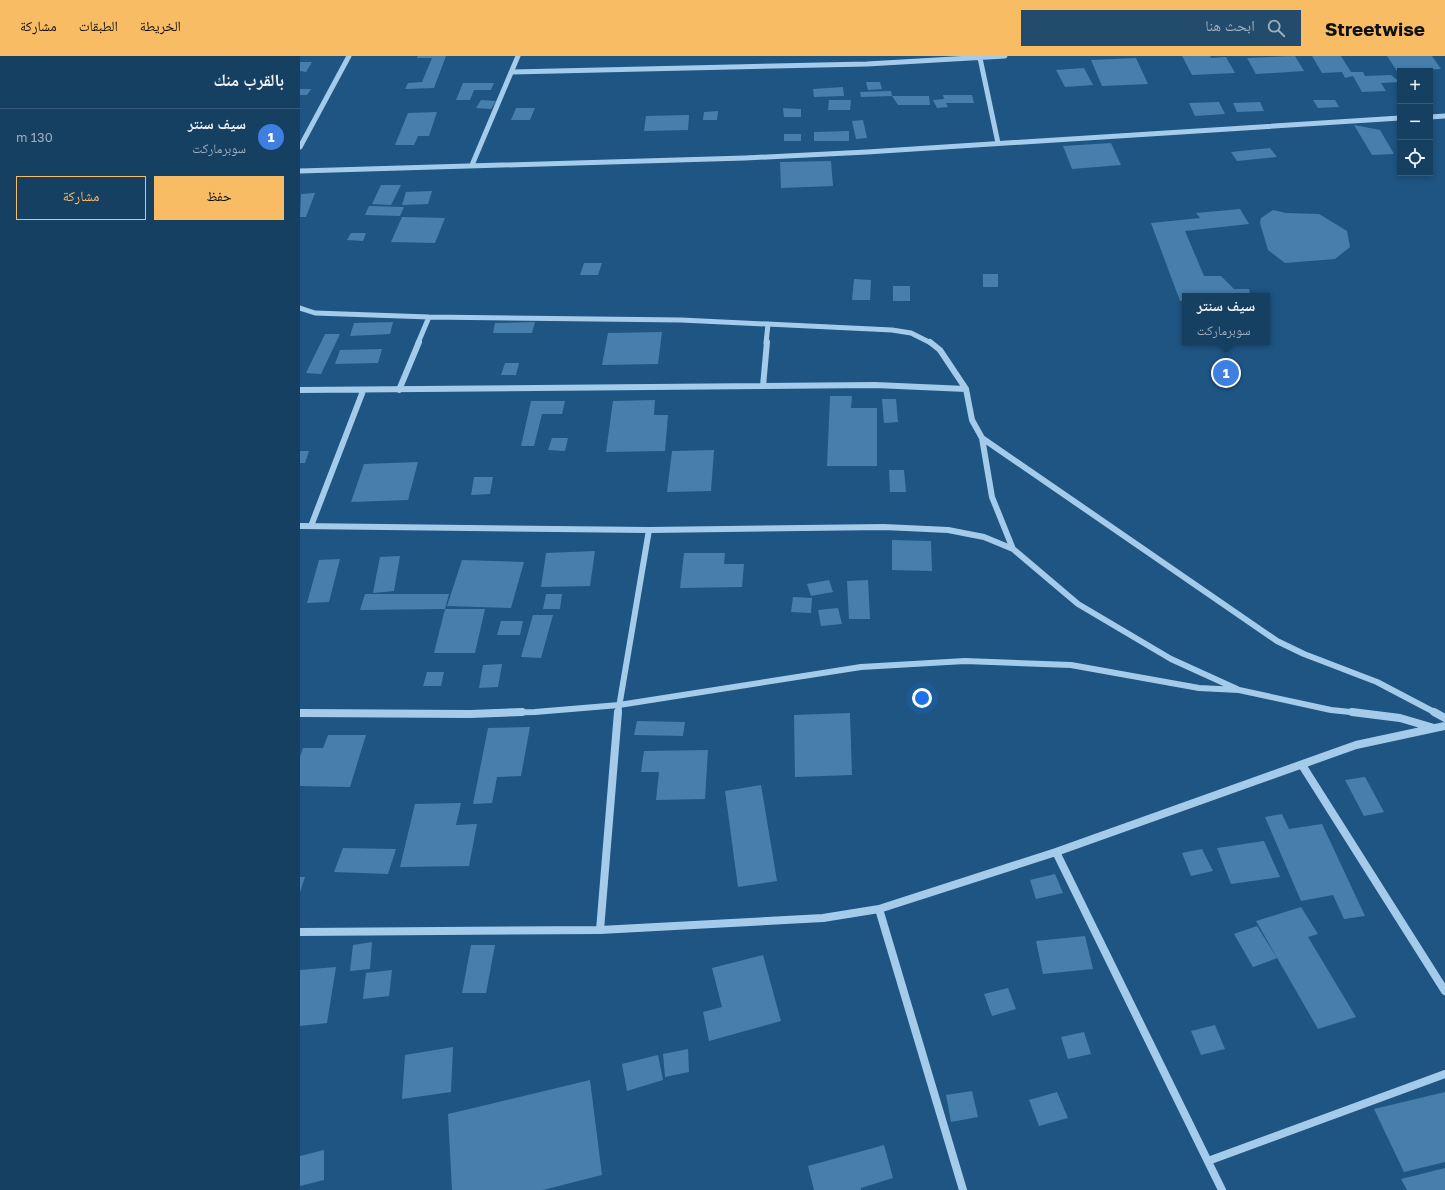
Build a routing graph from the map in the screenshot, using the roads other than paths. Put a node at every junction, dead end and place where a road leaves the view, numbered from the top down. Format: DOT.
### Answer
graph roads {
  1 [pos="348,56"];
  2 [pos="518,56"];
  3 [pos="866,56"];
  4 [pos="1005,56"];
  5 [pos="980,58"];
  6 [pos="867,64"];
  7 [pos="512,72"];
  8 [pos="1445,116"];
  9 [pos="1433,117"];
  10 [pos="1397,118"];
  11 [pos="998,143"];
  12 [pos="300,147"];
  13 [pos="472,165"];
  14 [pos="300,171"];
  15 [pos="300,308"];
  16 [pos="429,317"];
  17 [pos="768,324"];
  18 [pos="763,386"];
  19 [pos="966,389"];
  20 [pos="300,390"];
  21 [pos="399,390"];
  22 [pos="363,391"];
  23 [pos="982,438"];
  24 [pos="300,526"];
  25 [pos="311,526"];
  26 [pos="649,530"];
  27 [pos="1013,549"];
  28 [pos="1239,690"];
  29 [pos="619,705"];
  30 [pos="300,713"];
  31 [pos="1445,718"];
  32 [pos="1445,726"];
  33 [pos="1435,729"];
  34 [pos="1302,764"];
  35 [pos="1056,852"];
  36 [pos="879,909"];
  37 [pos="600,930"];
  38 [pos="300,932"];
  39 [pos="1445,991"];
  40 [pos="1445,1074"];
  41 [pos="1208,1161"];
  42 [pos="963,1190"];
  43 [pos="1222,1190"];
  1 -- 12 [label="street"];
  2 -- 7 [label="street"];
  3 -- 6 [label="street"];
  4 -- 5 [label="street"];
  5 -- 6 [label="street"];
  5 -- 11 [label="street"];
  6 -- 7 [label="street"];
  7 -- 13 [label="street"];
  8 -- 9 [label="street"];
  10 -- 11 [label="street"];
  11 -- 13 [label="street"];
  13 -- 14 [label="street"];
  15 -- 16 [label="street"];
  16 -- 17 [label="street"];
  16 -- 21 [label="street"];
  17 -- 18 [label="street"];
  17 -- 19 [label="street"];
  18 -- 19 [label="street"];
  18 -- 21 [label="street"];
  19 -- 23 [label="street"];
  20 -- 22 [label="street"];
  21 -- 22 [label="street"];
  22 -- 25 [label="street"];
  23 -- 27 [label="street"];
  23 -- 31 [label="street"];
  24 -- 25 [label="street"];
  25 -- 26 [label="street"];
  26 -- 27 [label="street"];
  26 -- 29 [label="street"];
  27 -- 28 [label="street"];
  28 -- 29 [label="street"];
  28 -- 33 [label="street"];
  29 -- 30 [label="street"];
  29 -- 37 [label="street"];
  32 -- 33 [label="street"];
  33 -- 34 [label="street"];
  34 -- 35 [label="street"];
  34 -- 39 [label="street"];
  35 -- 36 [label="street"];
  35 -- 41 [label="street"];
  36 -- 37 [label="street"];
  36 -- 42 [label="street"];
  37 -- 38 [label="street"];
  40 -- 41 [label="street"];
  41 -- 43 [label="street"];
}
